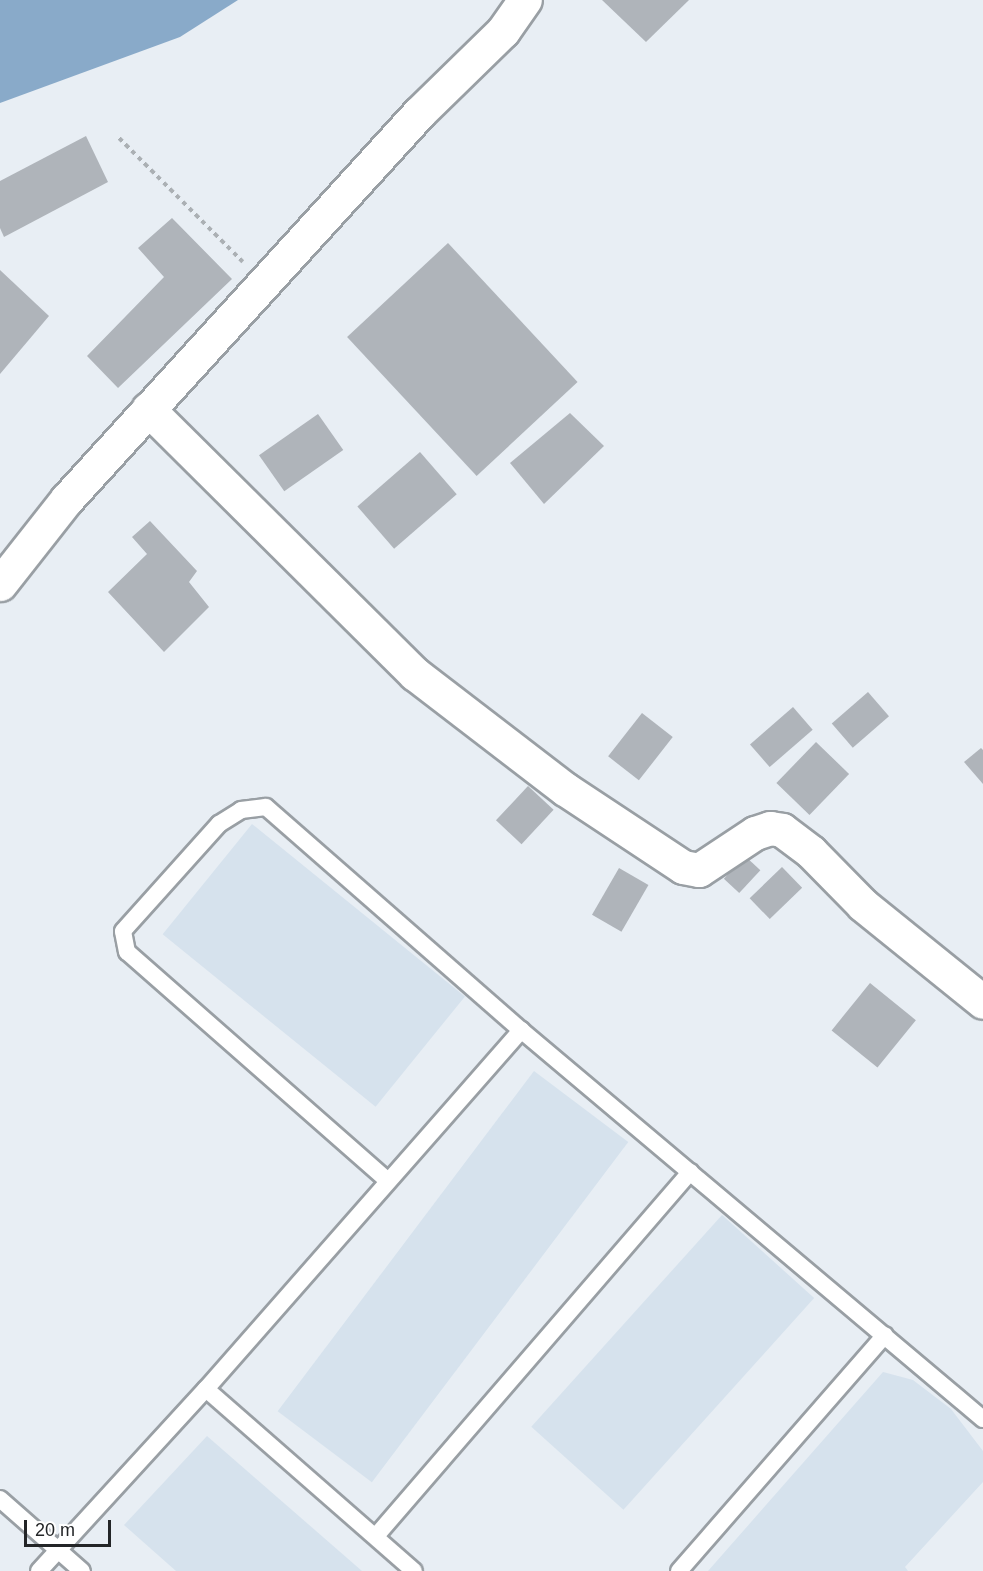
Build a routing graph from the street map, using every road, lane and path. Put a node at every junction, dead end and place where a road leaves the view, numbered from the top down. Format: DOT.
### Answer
graph roads {
  1 [pos="525,0"];
  2 [pos="119,138"];
  3 [pos="265,284"];
  4 [pos="148,409"];
  5 [pos="0,584"];
  6 [pos="983,1002"];
  7 [pos="521,1030"];
  8 [pos="690,1172"];
  9 [pos="388,1181"];
  10 [pos="885,1335"];
  11 [pos="206,1389"];
  12 [pos="983,1419"];
  13 [pos="0,1499"];
  14 [pos="376,1536"];
  15 [pos="58,1550"];
  16 [pos="39,1571"];
  17 [pos="82,1571"];
  18 [pos="414,1571"];
  19 [pos="679,1571"];
  1 -- 3 [label="street"];
  2 -- 3 [label="path"];
  3 -- 4 [label="street"];
  4 -- 5 [label="street"];
  4 -- 6 [label="street"];
  7 -- 8 [label="lane"];
  7 -- 9 [label="lane"];
  7 -- 9 [label="lane"];
  8 -- 10 [label="lane"];
  8 -- 14 [label="lane"];
  9 -- 11 [label="lane"];
  10 -- 12 [label="lane"];
  10 -- 19 [label="lane"];
  11 -- 14 [label="lane"];
  11 -- 15 [label="lane"];
  13 -- 15 [label="lane"];
  14 -- 18 [label="lane"];
  15 -- 16 [label="lane"];
  15 -- 17 [label="lane"];
}
